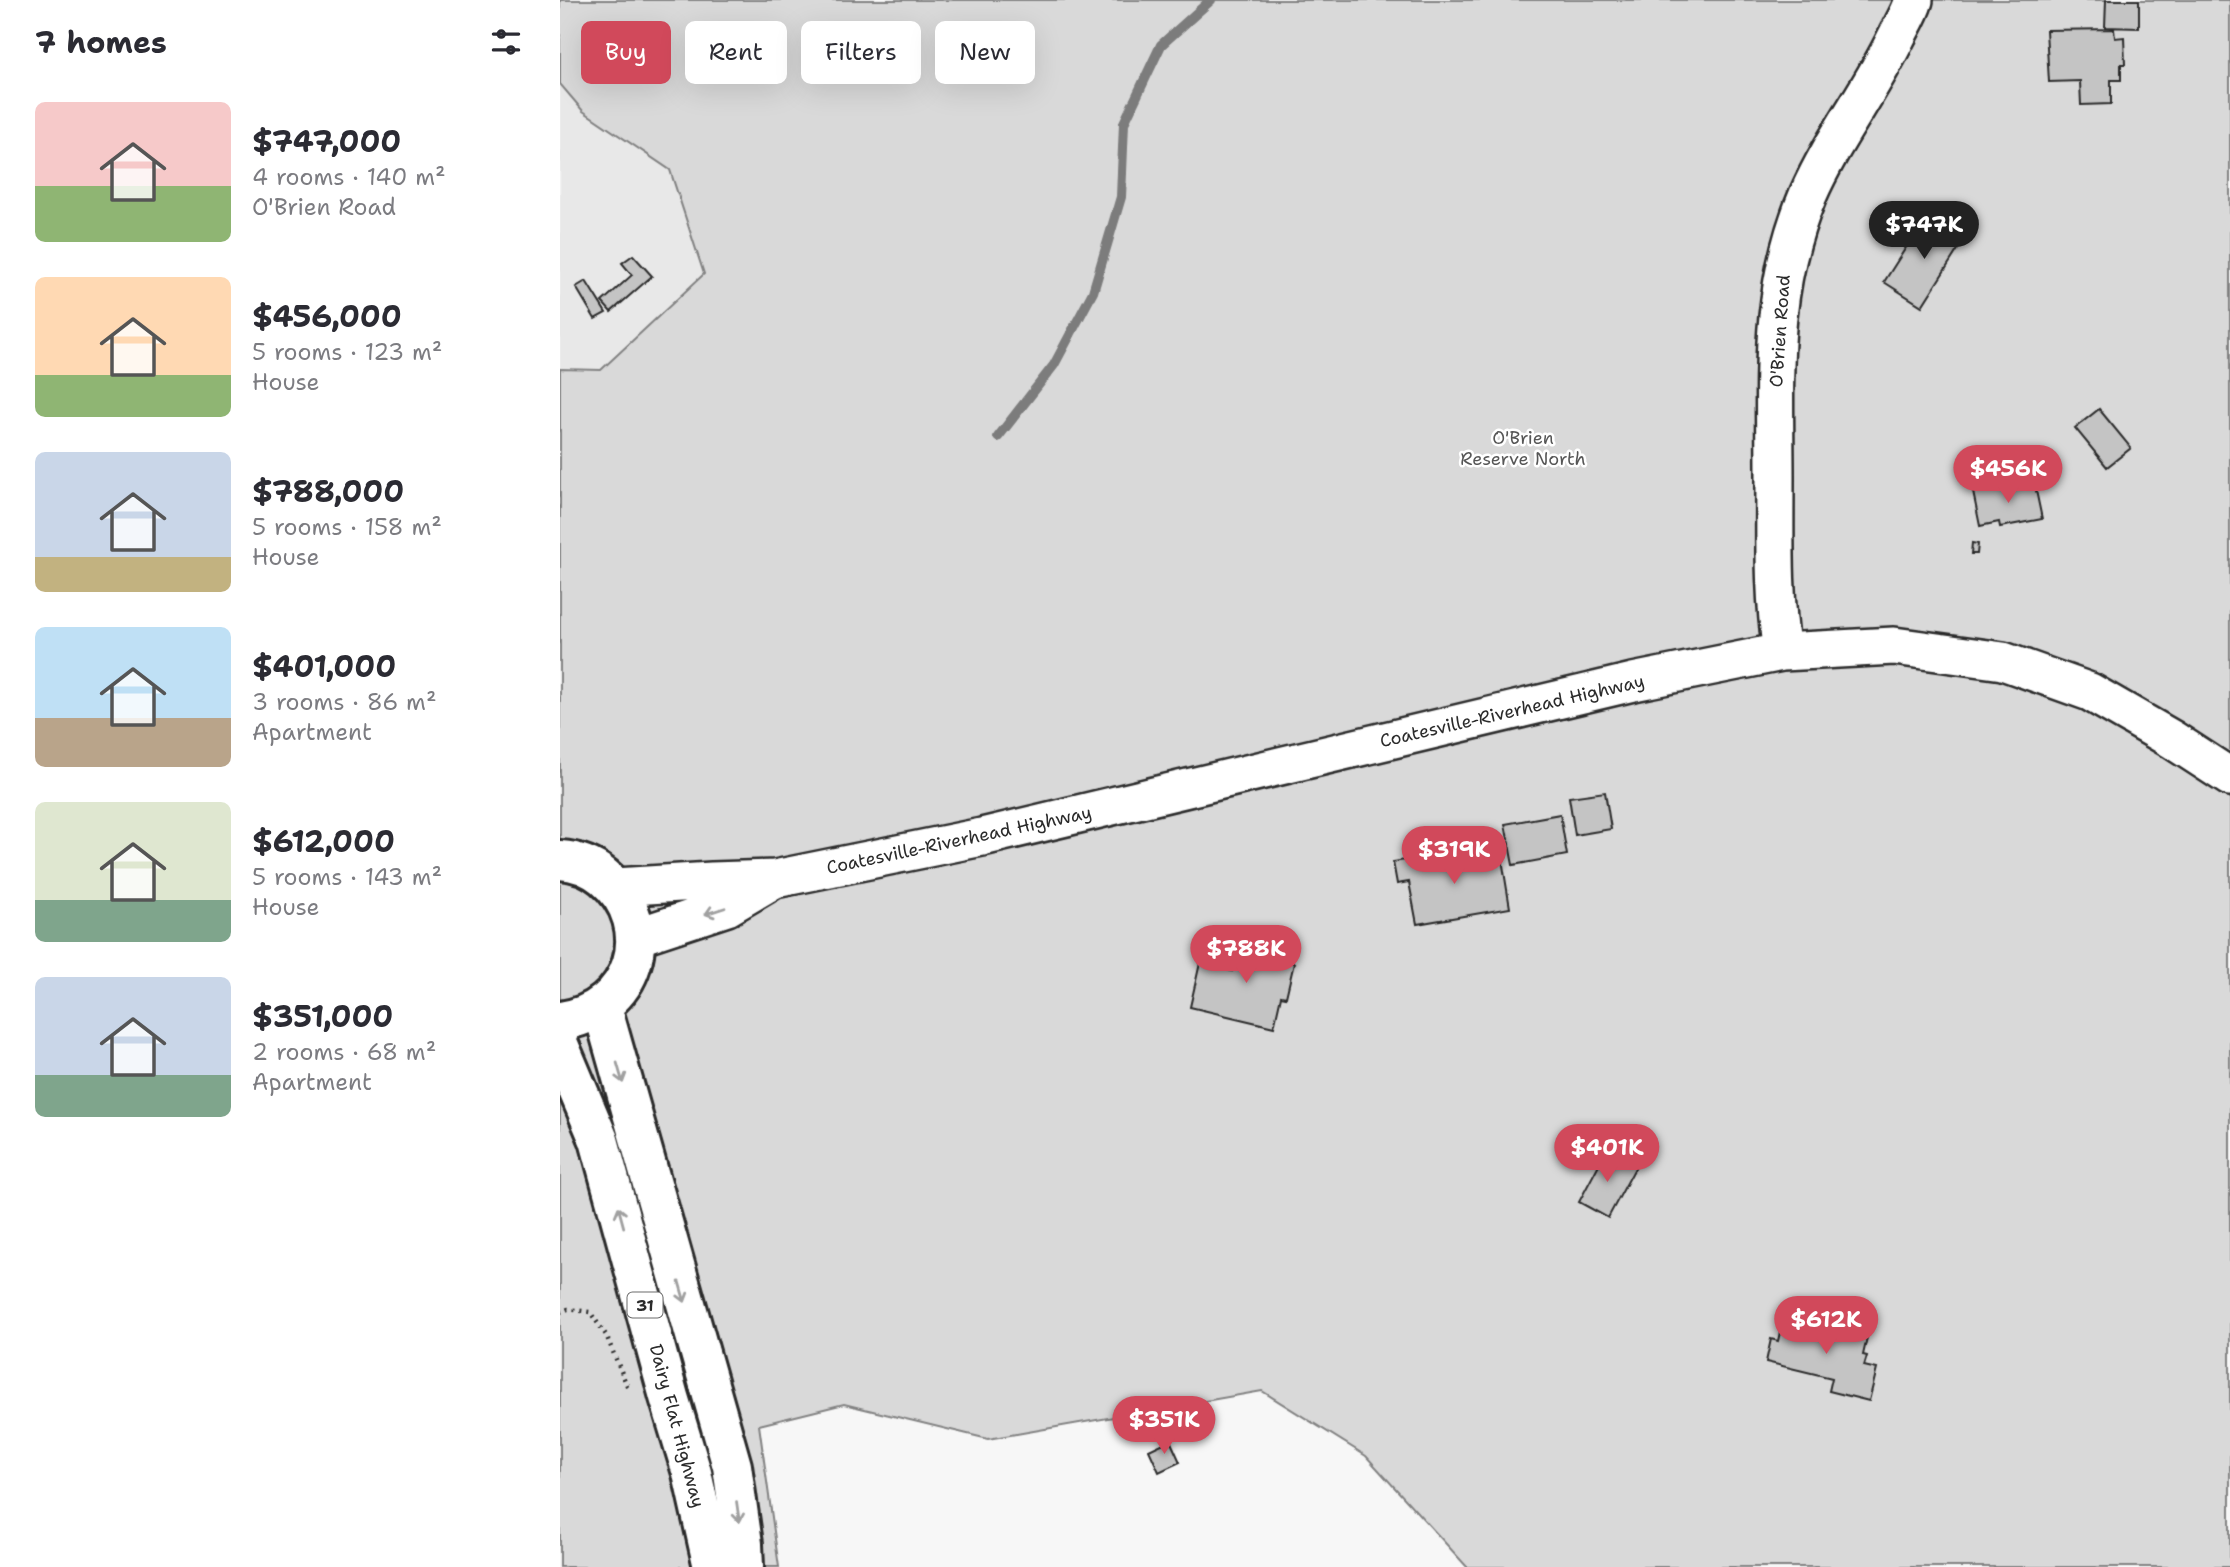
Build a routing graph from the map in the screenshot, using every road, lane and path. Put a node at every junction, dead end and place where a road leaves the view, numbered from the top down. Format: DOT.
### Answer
graph roads {
  1 [pos="1914,0"];
  2 [pos="1782,652"];
  3 [pos="2230,777"];
  4 [pos="560,860"];
  5 [pos="775,879"];
  6 [pos="616,887"];
  7 [pos="636,937"];
  8 [pos="602,1007"];
  9 [pos="560,1021"];
  10 [pos="560,1047"];
  11 [pos="560,1312"];
  12 [pos="669,1397"];
  13 [pos="713,1567"];
  14 [pos="744,1567"];
  1 -- 2 [label="main road, O'Brien Road"];
  2 -- 3 [label="main road, Coatesville-Riverhead Highway"];
  2 -- 5 [label="main road, Coatesville-Riverhead Highway"];
  4 -- 6 [label="main road"];
  5 -- 6 [label="main road, Coatesville-Riverhead Highway"];
  5 -- 7 [label="main road, Coatesville-Riverhead Highway, one-way"];
  6 -- 7 [label="main road"];
  7 -- 8 [label="main road"];
  8 -- 9 [label="main road"];
  8 -- 14 [label="main road, one-way"];
  12 -- 10 [label="main road, Dairy Flat Highway / 31, one-way"];
  11 -- 12 [label="path"];
  12 -- 13 [label="main road, Dairy Flat Highway / 31"];
}
